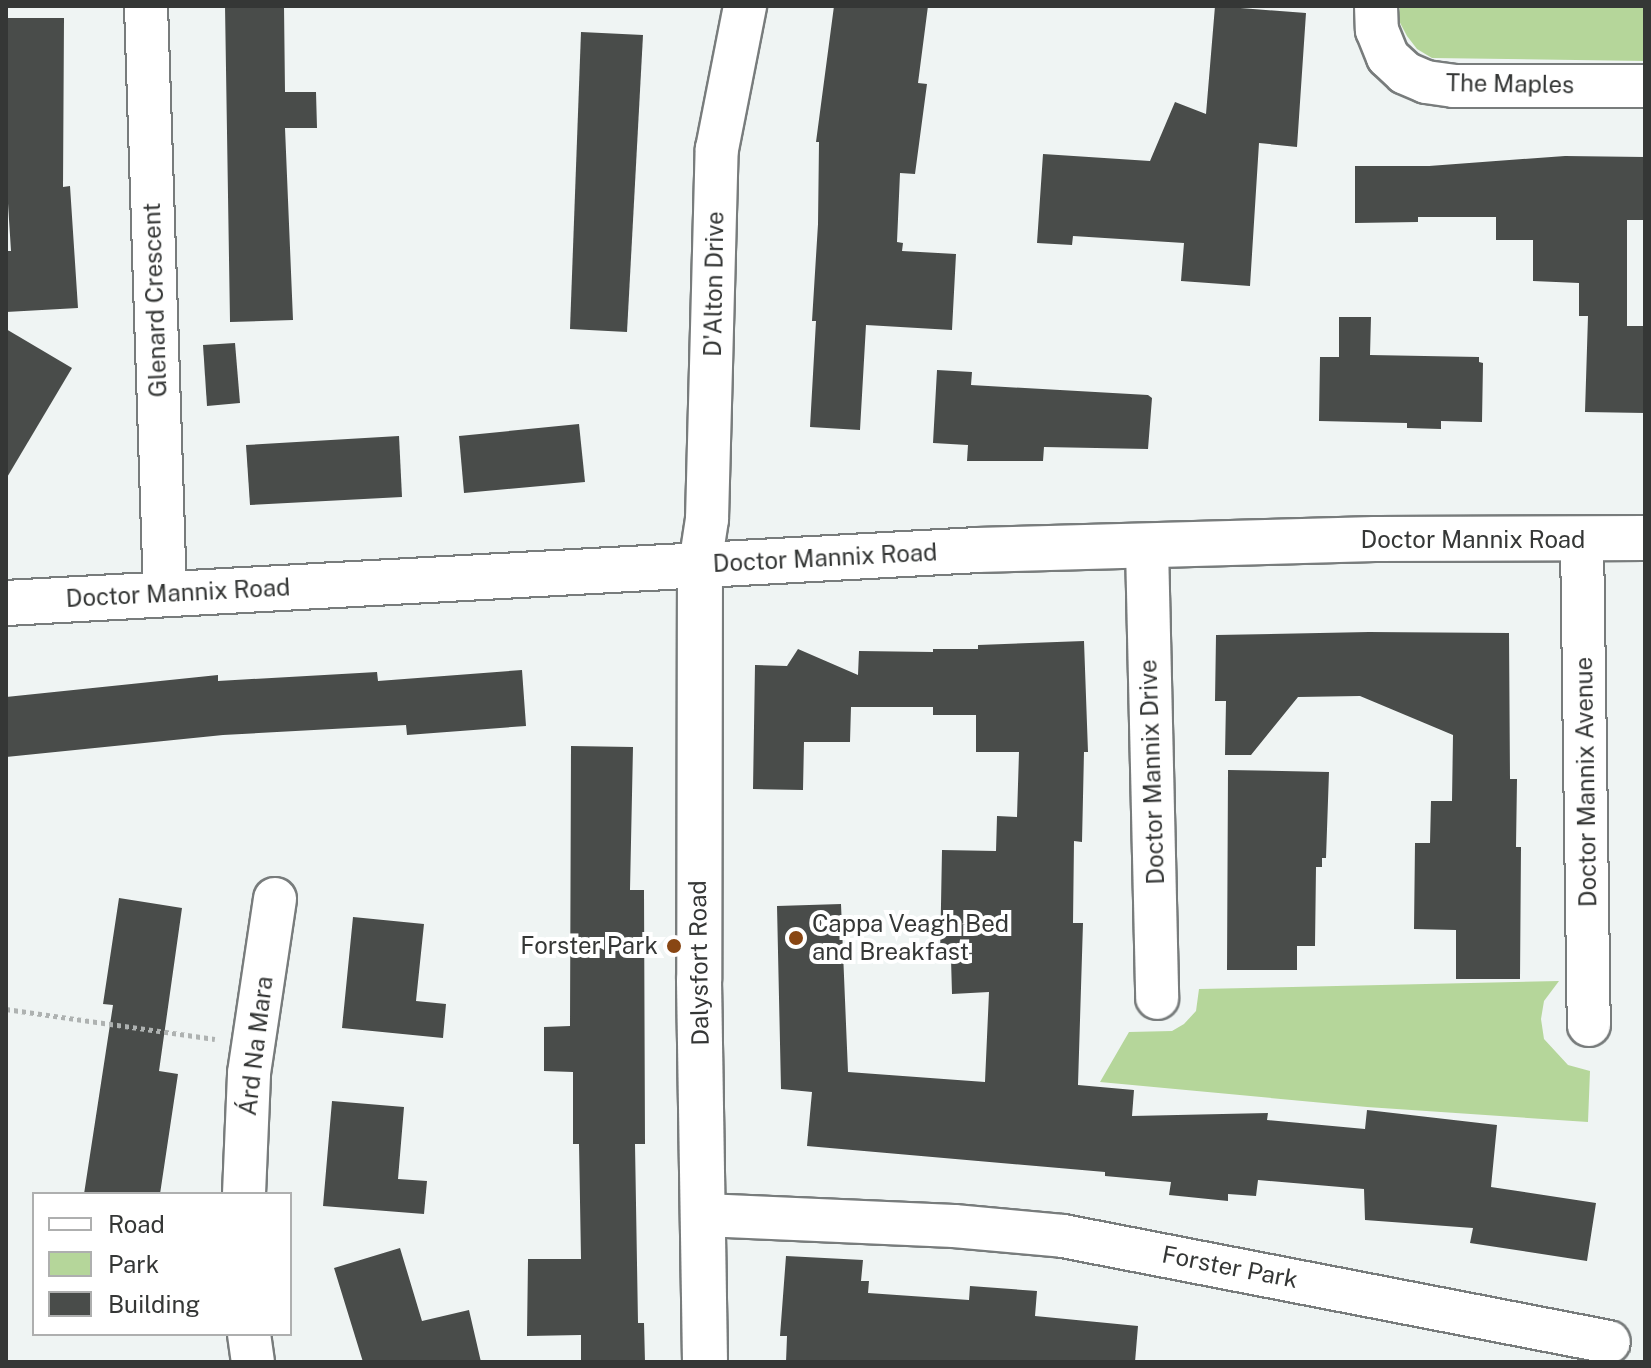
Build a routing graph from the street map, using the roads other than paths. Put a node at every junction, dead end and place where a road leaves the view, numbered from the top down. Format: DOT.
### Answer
graph roads {
  1 [pos="146,6"];
  2 [pos="745,6"];
  3 [pos="1376,6"];
  4 [pos="1645,86"];
  5 [pos="1645,538"];
  6 [pos="1582,539"];
  7 [pos="1147,547"];
  8 [pos="700,565"];
  9 [pos="165,594"];
  10 [pos="6,603"];
  11 [pos="275,899"];
  12 [pos="1157,998"];
  13 [pos="1589,1025"];
  14 [pos="244,1192"];
  15 [pos="704,1215"];
  16 [pos="249,1336"];
  17 [pos="1609,1342"];
  18 [pos="253,1362"];
  19 [pos="705,1362"];
  1 -- 9 [label="street, Glenard Crescent"];
  2 -- 8 [label="street, D'Alton Drive"];
  3 -- 4 [label="street, The Maples"];
  5 -- 6 [label="street, Doctor Mannix Road"];
  6 -- 7 [label="street, Doctor Mannix Road"];
  6 -- 13 [label="street, Doctor Mannix Avenue"];
  7 -- 8 [label="street, Doctor Mannix Road"];
  7 -- 12 [label="street, Doctor Mannix Drive"];
  8 -- 9 [label="street, Doctor Mannix Road"];
  8 -- 15 [label="street, Dalysfort Road"];
  9 -- 10 [label="street, Doctor Mannix Road"];
  11 -- 14 [label="street, Árd Na Mara"];
  15 -- 17 [label="street, Forster Park"];
  15 -- 19 [label="street, Dalysfort Road"];
  16 -- 18 [label="street"];
}
